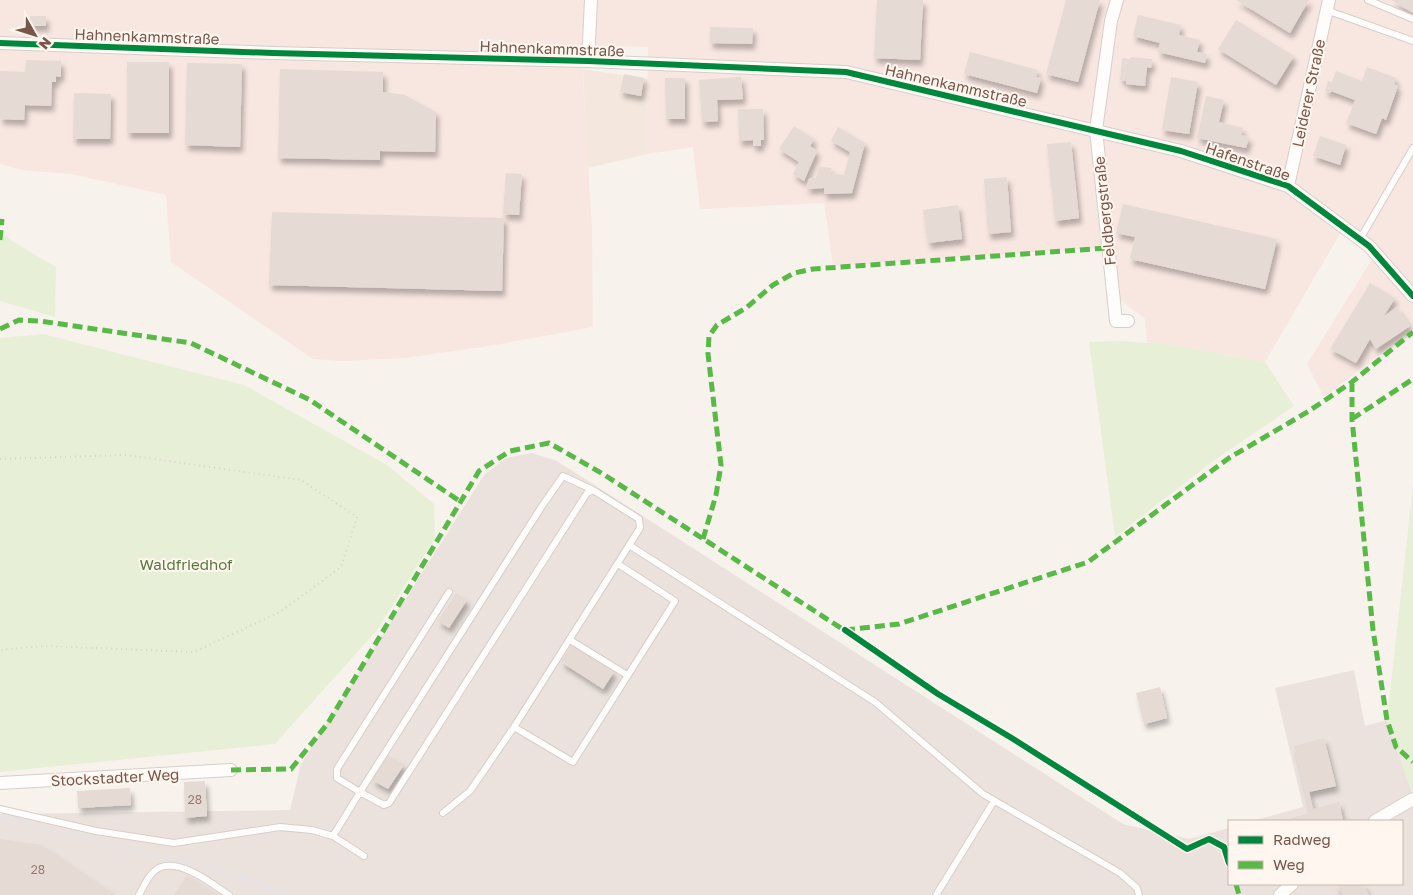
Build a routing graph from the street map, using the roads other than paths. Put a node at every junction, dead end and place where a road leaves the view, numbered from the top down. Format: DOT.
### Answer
graph roads {
  1 [pos="591,0"];
  2 [pos="1117,0"];
  3 [pos="1368,0"];
  4 [pos="1328,5"];
  5 [pos="1413,19"];
  6 [pos="1413,41"];
  7 [pos="0,43"];
  8 [pos="588,61"];
  9 [pos="1096,130"];
  10 [pos="1413,148"];
  11 [pos="1288,186"];
  12 [pos="1360,239"];
  13 [pos="1413,296"];
  14 [pos="1128,321"];
  15 [pos="593,490"];
  16 [pos="630,546"];
  17 [pos="618,564"];
  18 [pos="449,592"];
  19 [pos="570,640"];
  20 [pos="628,675"];
  21 [pos="514,727"];
  22 [pos="230,770"];
  23 [pos="0,783"];
  24 [pos="360,792"];
  25 [pos="1413,799"];
  26 [pos="994,800"];
  27 [pos="0,809"];
  28 [pos="443,813"];
  29 [pos="1377,820"];
  30 [pos="334,836"];
  31 [pos="364,856"];
  32 [pos="1291,885"];
  33 [pos="139,895"];
  34 [pos="229,895"];
  35 [pos="936,895"];
  36 [pos="1139,895"];
  37 [pos="1280,895"];
  1 -- 8 [label="street"];
  2 -- 9 [label="street, Feldbergstraße"];
  3 -- 5 [label="lane"];
  4 -- 6 [label="lane"];
  4 -- 11 [label="street, Leiderer Straße"];
  7 -- 8 [label="street, Hahnenkammstraße"];
  8 -- 9 [label="street, Hahnenkammstraße"];
  9 -- 11 [label="street, Hafenstraße"];
  9 -- 14 [label="street, Feldbergstraße"];
  10 -- 12 [label="lane"];
  11 -- 12 [label="street, Hafenstraße"];
  12 -- 13 [label="street, Hafenstraße"];
  15 -- 16 [label="lane"];
  15 -- 24 [label="lane"];
  15 -- 24 [label="lane"];
  16 -- 17 [label="lane"];
  16 -- 26 [label="lane"];
  17 -- 19 [label="lane"];
  17 -- 20 [label="lane"];
  18 -- 24 [label="lane"];
  19 -- 20 [label="lane"];
  19 -- 21 [label="lane"];
  20 -- 21 [label="lane"];
  21 -- 28 [label="lane"];
  22 -- 23 [label="street, Stockstadter Weg"];
  24 -- 30 [label="lane"];
  25 -- 29 [label="street"];
  26 -- 35 [label="lane"];
  26 -- 36 [label="lane"];
  27 -- 30 [label="lane"];
  30 -- 31 [label="lane"];
  32 -- 37 [label="street"];
  33 -- 34 [label="lane"];
}
